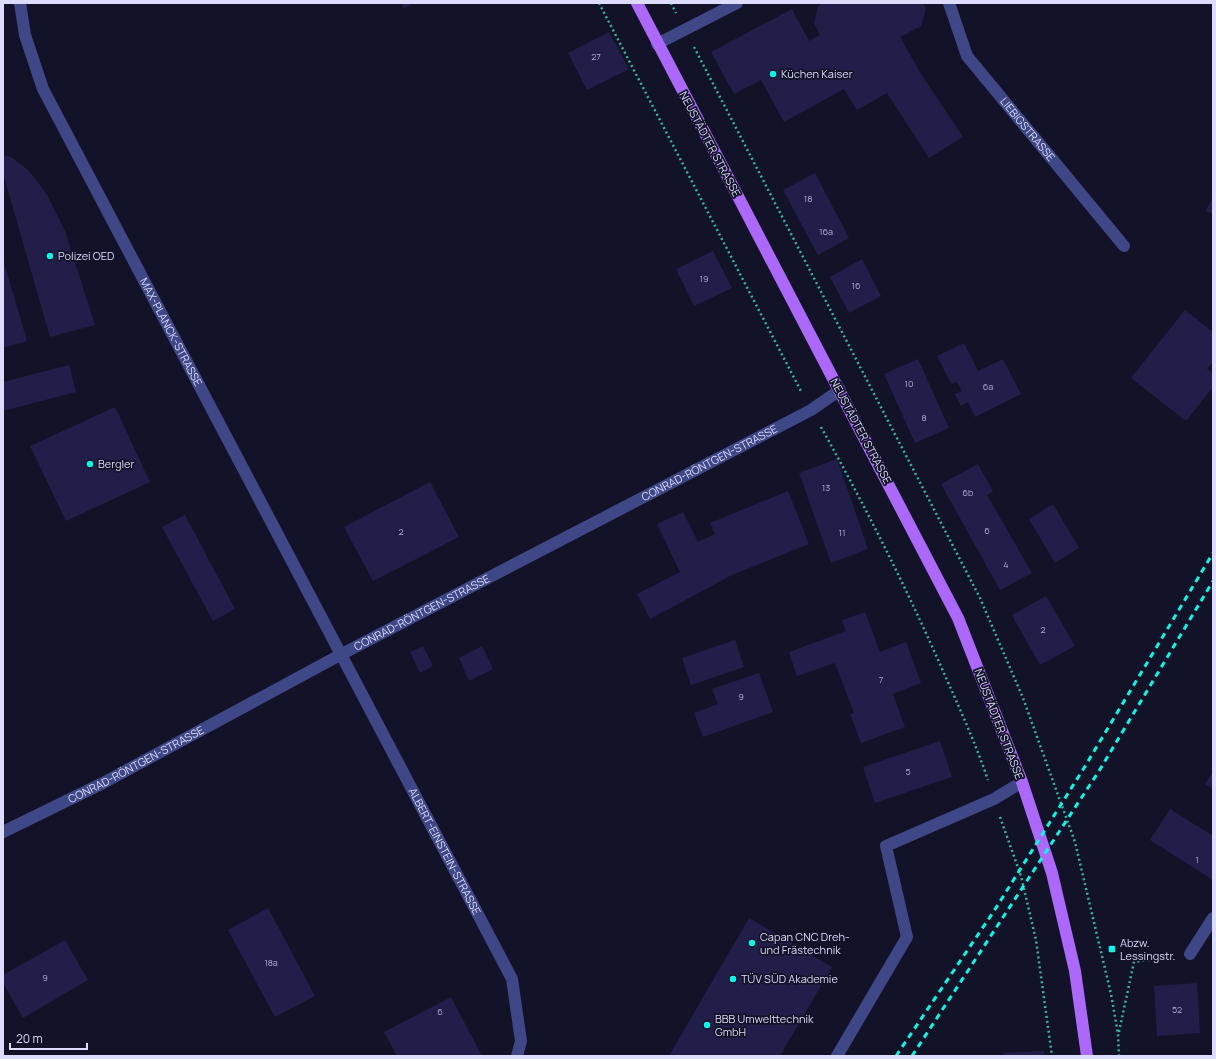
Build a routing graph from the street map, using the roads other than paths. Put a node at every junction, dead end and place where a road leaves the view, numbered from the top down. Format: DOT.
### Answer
graph roads {
  1 [pos="20,3"];
  2 [pos="637,3"];
  3 [pos="737,3"];
  4 [pos="948,3"];
  5 [pos="657,44"];
  6 [pos="1124,246"];
  7 [pos="840,390"];
  8 [pos="340,655"];
  9 [pos="1022,782"];
  10 [pos="3,832"];
  11 [pos="1213,918"];
  12 [pos="1190,954"];
  13 [pos="517,1056"];
  14 [pos="837,1056"];
  15 [pos="1087,1056"];
  1 -- 8 [label="street, MAX-PLANCK-STRASSE"];
  2 -- 5 [label="main road, NEUSTÄDTER STRASSE"];
  3 -- 5 [label="street"];
  4 -- 6 [label="street, LIEBIGSTRASSE"];
  5 -- 7 [label="main road, NEUSTÄDTER STRASSE"];
  7 -- 8 [label="street, CONRAD-RÖNTGEN-STRASSE"];
  7 -- 9 [label="main road, NEUSTÄDTER STRASSE"];
  8 -- 10 [label="street, CONRAD-RÖNTGEN-STRASSE"];
  8 -- 13 [label="street, ALBERT-EINSTEIN-STRASSE"];
  9 -- 14 [label="street"];
  9 -- 15 [label="main road, NEUSTÄDTER STRASSE"];
  11 -- 12 [label="street"];
}
